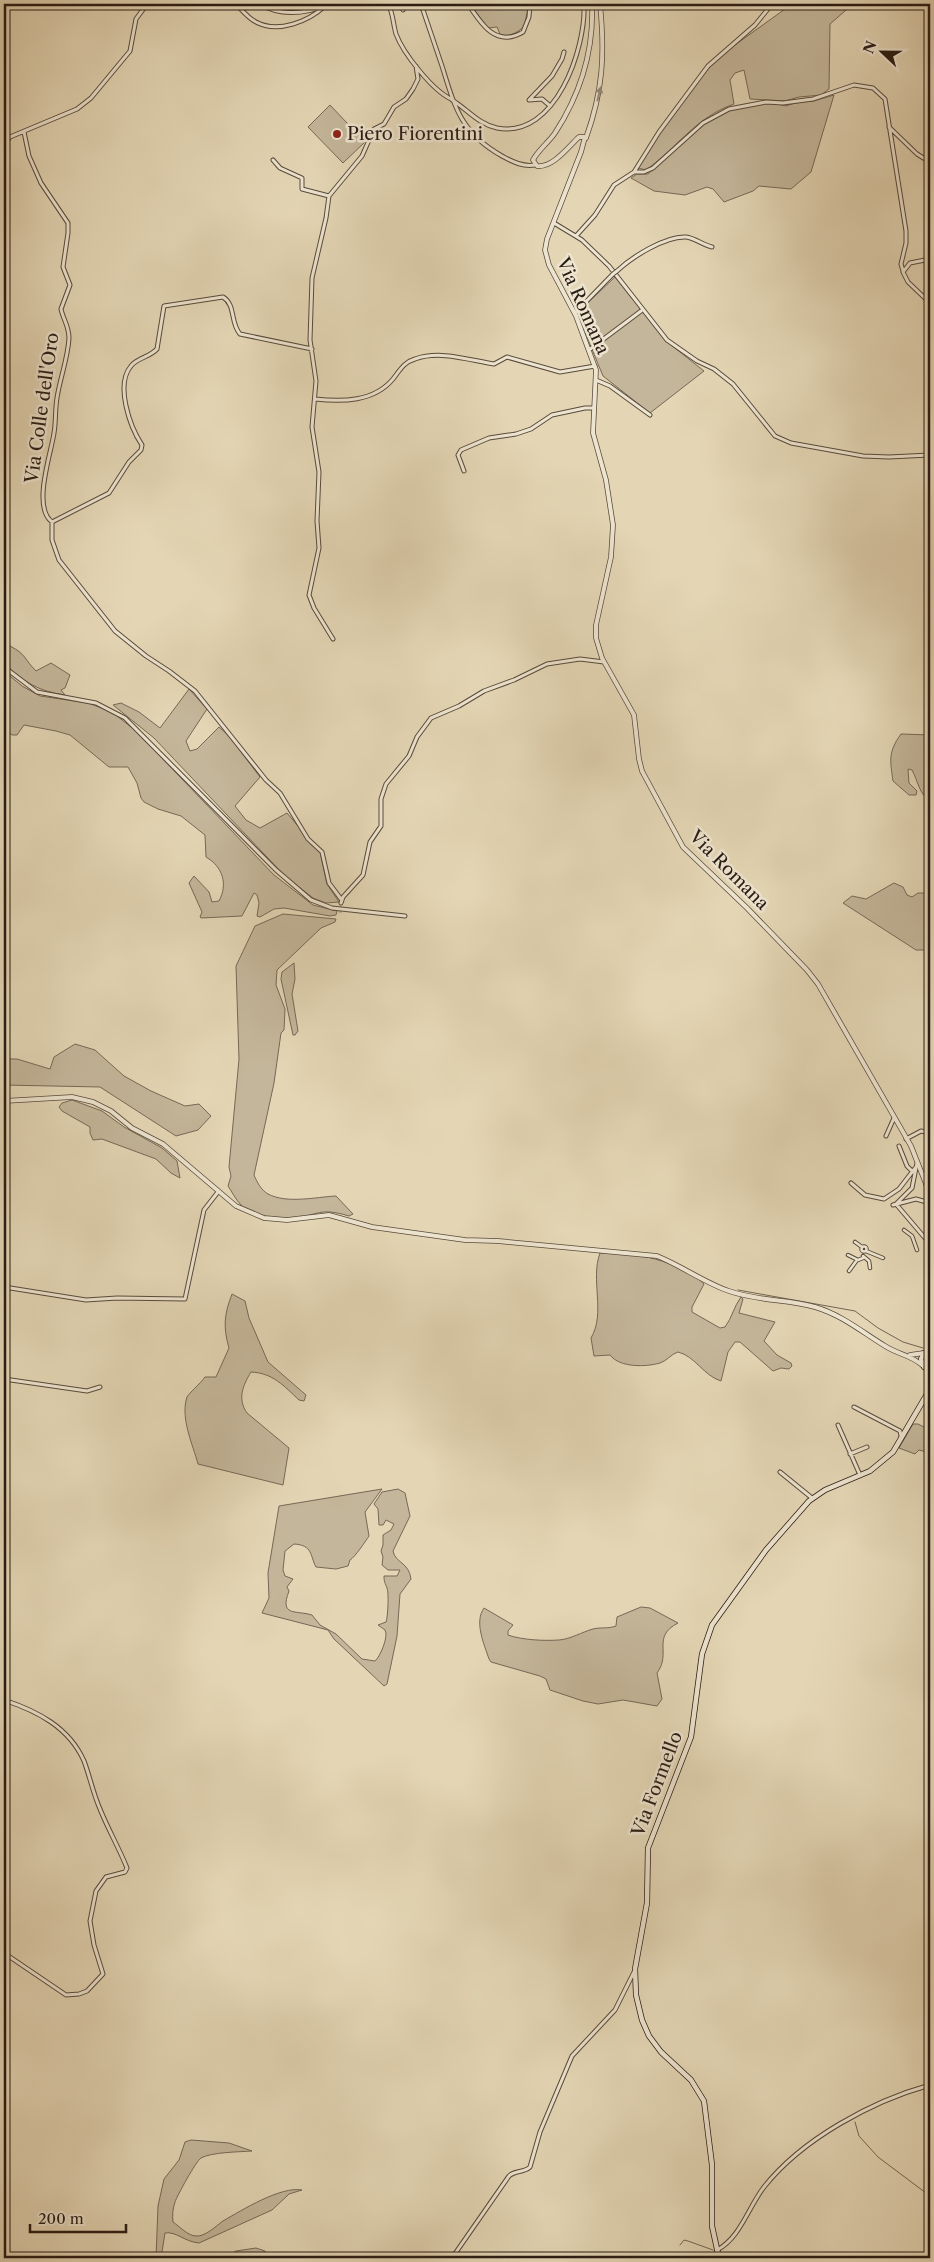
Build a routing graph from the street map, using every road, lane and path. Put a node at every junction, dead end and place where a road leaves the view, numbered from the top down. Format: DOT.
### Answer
graph roads {
  1 [pos="143,4"];
  2 [pos="147,4"];
  3 [pos="236,4"];
  4 [pos="260,4"];
  5 [pos="331,4"];
  6 [pos="388,4"];
  7 [pos="400,4"];
  8 [pos="407,4"];
  9 [pos="421,4"];
  10 [pos="468,4"];
  11 [pos="530,4"];
  12 [pos="584,4"];
  13 [pos="592,4"];
  14 [pos="600,4"];
  15 [pos="772,4"];
  16 [pos="325,6"];
  17 [pos="403,10"];
  18 [pos="141,12"];
  19 [pos="564,52"];
  20 [pos="416,66"];
  21 [pos="452,99"];
  22 [pos="550,105"];
  23 [pos="888,127"];
  24 [pos="24,132"];
  25 [pos="585,141"];
  26 [pos="4,145"];
  27 [pos="273,160"];
  28 [pos="930,162"];
  29 [pos="535,165"];
  30 [pos="634,172"];
  31 [pos="329,196"];
  32 [pos="554,223"];
  33 [pos="576,236"];
  34 [pos="712,247"];
  35 [pos="930,259"];
  36 [pos="903,271"];
  37 [pos="930,304"];
  38 [pos="641,311"];
  39 [pos="575,313"];
  40 [pos="312,349"];
  41 [pos="590,350"];
  42 [pos="595,366"];
  43 [pos="596,380"];
  44 [pos="315,399"];
  45 [pos="594,408"];
  46 [pos="650,415"];
  47 [pos="930,455"];
  48 [pos="464,471"];
  49 [pos="52,522"];
  50 [pos="333,639"];
  51 [pos="604,662"];
  52 [pos="4,667"];
  53 [pos="405,916"];
  54 [pos="4,1101"];
  55 [pos="894,1118"];
  56 [pos="930,1134"];
  57 [pos="886,1136"];
  58 [pos="906,1139"];
  59 [pos="899,1146"];
  60 [pos="916,1158"];
  61 [pos="917,1167"];
  62 [pos="912,1171"];
  63 [pos="851,1183"];
  64 [pos="218,1192"];
  65 [pos="930,1194"];
  66 [pos="930,1203"];
  67 [pos="894,1204"];
  68 [pos="904,1230"];
  69 [pos="855,1242"];
  70 [pos="930,1244"];
  71 [pos="917,1250"];
  72 [pos="848,1255"];
  73 [pos="883,1258"];
  74 [pos="857,1260"];
  75 [pos="870,1268"];
  76 [pos="849,1271"];
  77 [pos="4,1287"];
  78 [pos="928,1351"];
  79 [pos="905,1354"];
  80 [pos="922,1365"];
  81 [pos="928,1369"];
  82 [pos="930,1375"];
  83 [pos="4,1379"];
  84 [pos="100,1387"];
  85 [pos="930,1388"];
  86 [pos="854,1407"];
  87 [pos="838,1425"];
  88 [pos="900,1443"];
  89 [pos="867,1447"];
  90 [pos="850,1454"];
  91 [pos="780,1472"];
  92 [pos="860,1476"];
  93 [pos="812,1498"];
  94 [pos="4,1700"];
  95 [pos="4,1952"];
  96 [pos="635,1969"];
  97 [pos="930,2085"];
  98 [pos="717,2250"];
  99 [pos="452,2258"];
  100 [pos="719,2258"];
  1 -- 18 [label="street"];
  2 -- 18 [label="street"];
  3 -- 16 [label="street"];
  4 -- 16 [label="street"];
  5 -- 16 [label="street"];
  6 -- 20 [label="street"];
  7 -- 17 [label="street"];
  8 -- 9 [label="street"];
  9 -- 21 [label="street"];
  10 -- 11 [label="street"];
  12 -- 22 [label="street"];
  13 -- 29 [label="street"];
  25 -- 14 [label="street, Via Romana, one-way"];
  15 -- 30 [label="street"];
  18 -- 24 [label="street"];
  19 -- 22 [label="street"];
  20 -- 21 [label="street"];
  20 -- 31 [label="street"];
  21 -- 22 [label="street"];
  21 -- 29 [label="street"];
  23 -- 28 [label="street"];
  23 -- 30 [label="street"];
  23 -- 36 [label="street"];
  24 -- 26 [label="street"];
  24 -- 49 [label="street, Via Colle dell'Oro"];
  25 -- 29 [label="street"];
  25 -- 32 [label="street, Via Romana"];
  27 -- 31 [label="street"];
  30 -- 33 [label="street"];
  31 -- 40 [label="street"];
  32 -- 33 [label="street"];
  32 -- 39 [label="street, Via Romana"];
  33 -- 47 [label="street"];
  34 -- 39 [label="street, bridge"];
  35 -- 36 [label="street"];
  36 -- 37 [label="street"];
  38 -- 41 [label="street"];
  39 -- 41 [label="street, Via Romana"];
  40 -- 44 [label="street"];
  40 -- 49 [label="street"];
  41 -- 42 [label="street, Via Romana"];
  42 -- 43 [label="street, Via Romana"];
  42 -- 44 [label="street"];
  43 -- 45 [label="street, Via Romana"];
  43 -- 46 [label="street"];
  44 -- 50 [label="street"];
  45 -- 48 [label="street"];
  45 -- 51 [label="street, Via Romana"];
  49 -- 51 [label="street, Via Colle dell'Oro"];
  51 -- 55 [label="street, Via Romana"];
  52 -- 53 [label="street"];
  54 -- 64 [label="street"];
  55 -- 57 [label="street"];
  55 -- 58 [label="street, Via Romana"];
  56 -- 58 [label="street"];
  58 -- 60 [label="street, Via Romana"];
  59 -- 62 [label="street"];
  60 -- 61 [label="street"];
  60 -- 65 [label="street, Via Romana"];
  61 -- 62 [label="street"];
  61 -- 67 [label="street"];
  62 -- 63 [label="street"];
  64 -- 77 [label="street"];
  64 -- 79 [label="street"];
  66 -- 67 [label="street"];
  67 -- 70 [label="street"];
  68 -- 71 [label="street"];
  69 -- 73 [label="street"];
  72 -- 74 [label="street"];
  74 -- 75 [label="street"];
  74 -- 76 [label="street"];
  78 -- 79 [label="street"];
  78 -- 80 [label="main road"];
  79 -- 80 [label="street"];
  80 -- 81 [label="main road"];
  81 -- 82 [label="main road"];
  83 -- 84 [label="street"];
  85 -- 88 [label="main road, Via Formello"];
  86 -- 88 [label="street"];
  87 -- 90 [label="street"];
  88 -- 92 [label="main road, Via Formello"];
  89 -- 90 [label="street"];
  90 -- 92 [label="street"];
  91 -- 93 [label="street"];
  92 -- 93 [label="main road, Via Formello"];
  93 -- 96 [label="main road, Via Formello"];
  94 -- 95 [label="street"];
  96 -- 98 [label="main road, Via Formello"];
  96 -- 99 [label="street"];
  97 -- 98 [label="street"];
  98 -- 100 [label="main road, Via Formello"];
}
